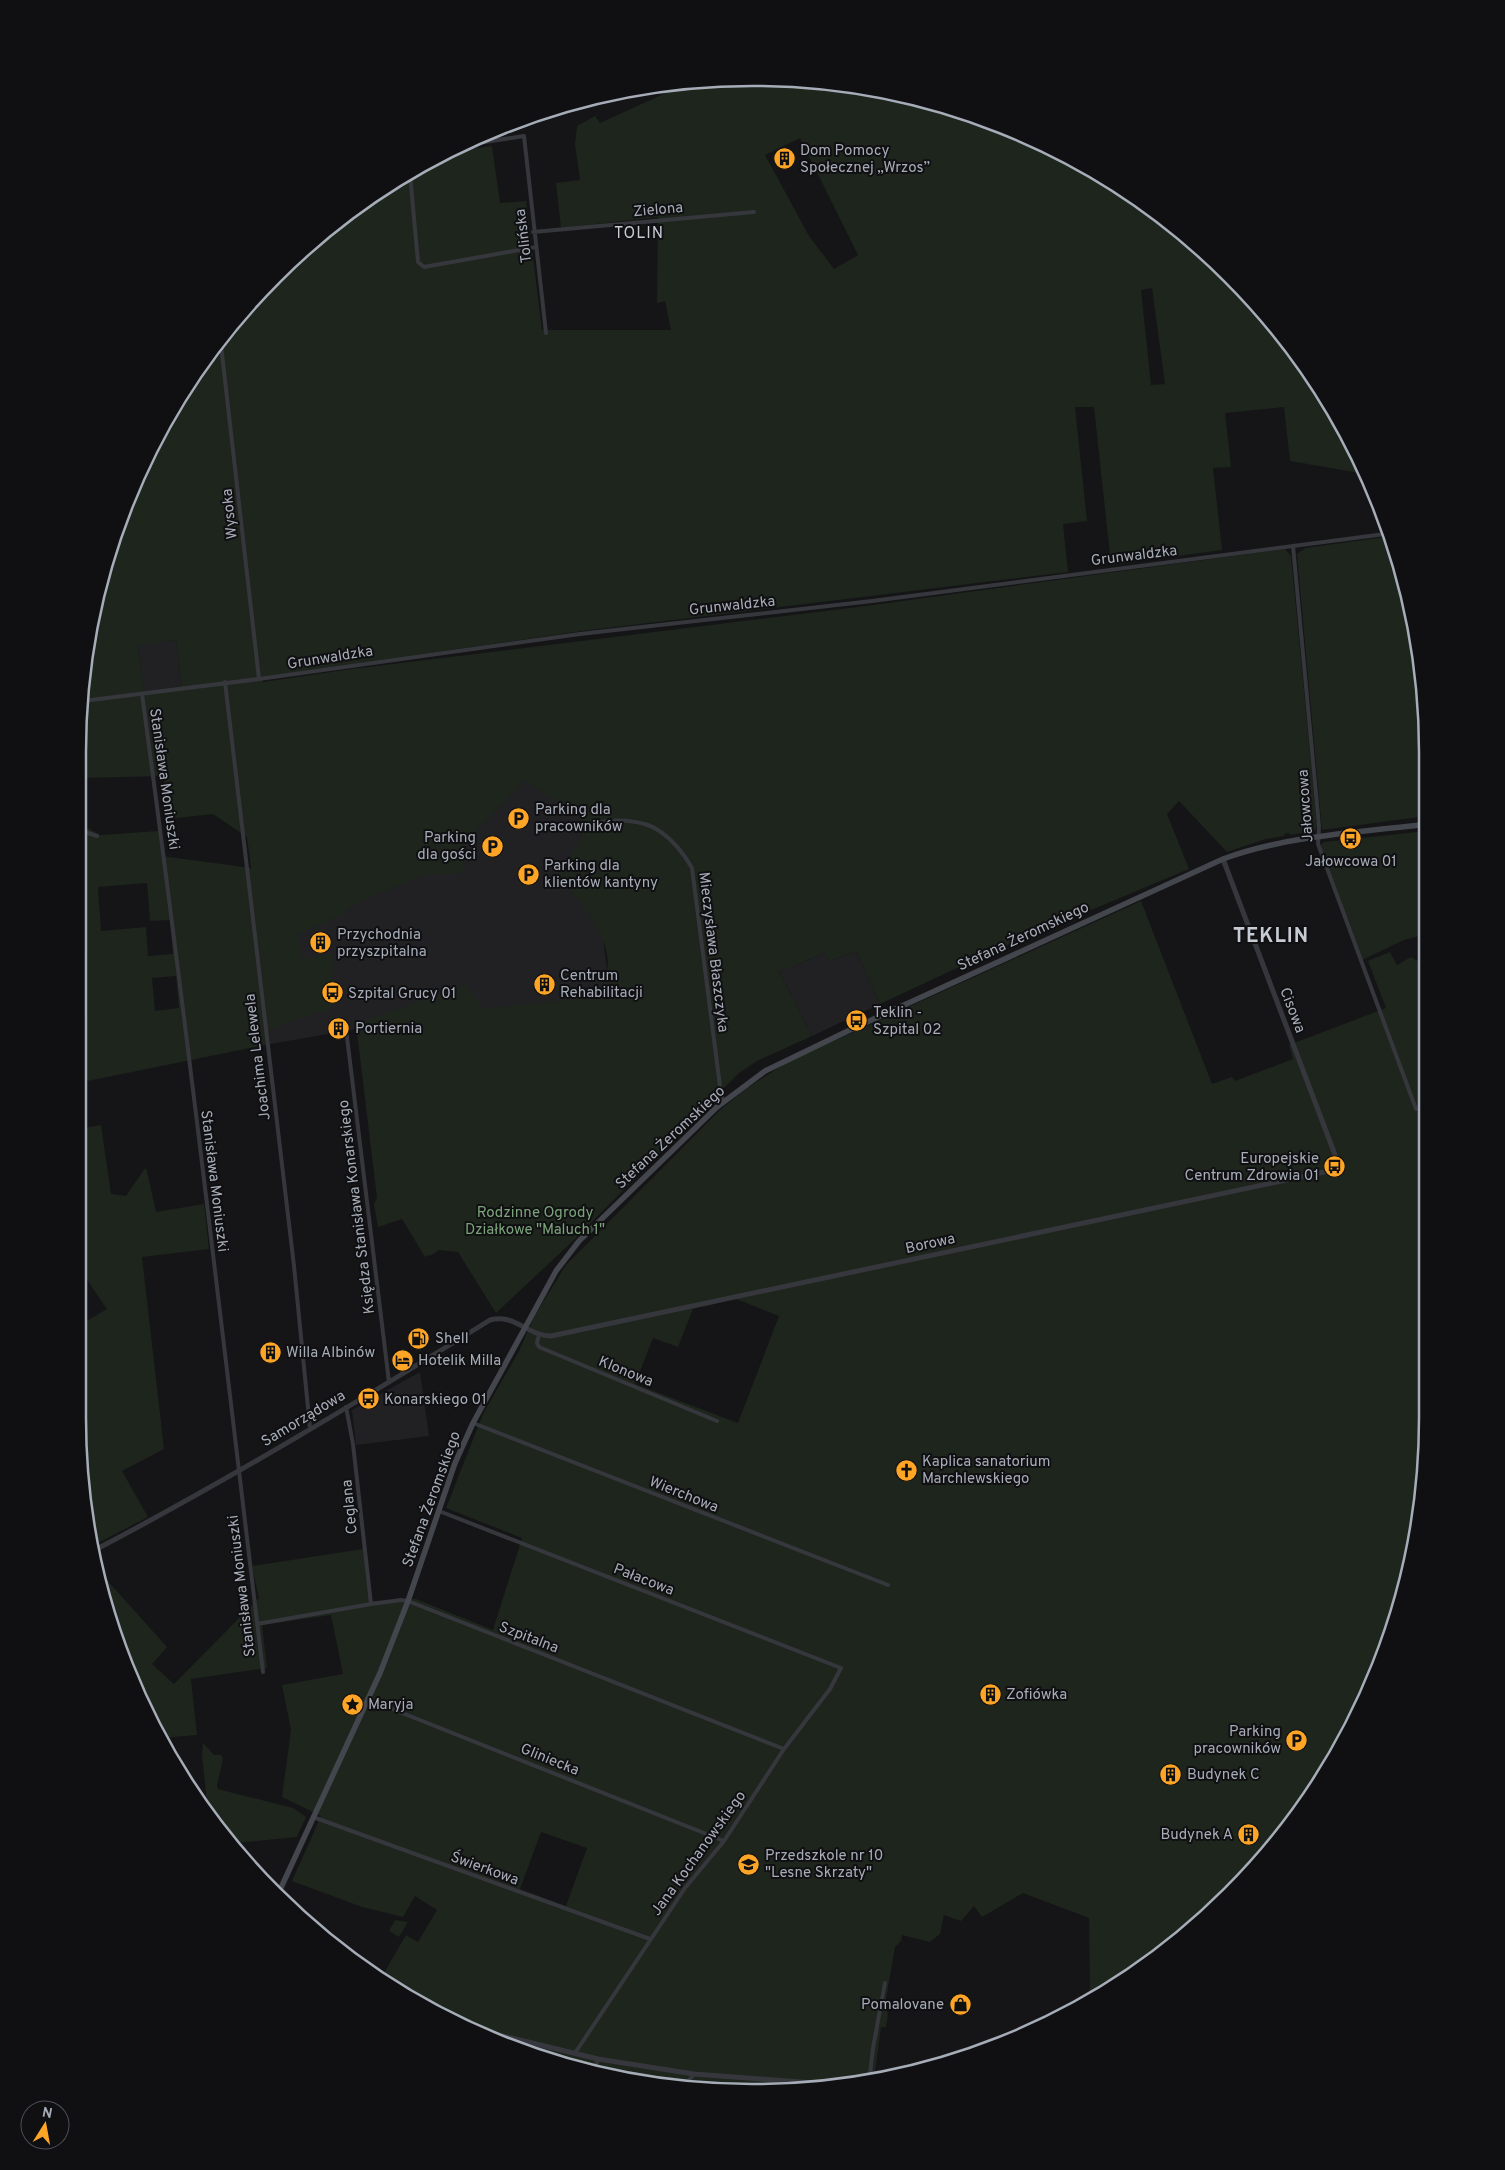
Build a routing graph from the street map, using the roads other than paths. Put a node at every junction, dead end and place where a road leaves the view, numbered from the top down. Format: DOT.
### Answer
graph roads {
  1 [pos="488,141"];
  2 [pos="411,181"];
  3 [pos="754,212"];
  4 [pos="534,232"];
  5 [pos="536,248"];
  6 [pos="546,333"];
  7 [pos="222,349"];
  8 [pos="1382,534"];
  9 [pos="1293,546"];
  10 [pos="259,679"];
  11 [pos="225,682"];
  12 [pos="142,694"];
  13 [pos="89,701"];
  14 [pos="1419,825"];
  15 [pos="589,826"];
  16 [pos="86,832"];
  17 [pos="97,836"];
  18 [pos="1318,838"];
  19 [pos="1223,859"];
  20 [pos="346,1029"];
  21 [pos="724,1102"];
  22 [pos="1416,1109"];
  23 [pos="1342,1168"];
  24 [pos="524,1327"];
  25 [pos="539,1335"];
  26 [pos="389,1382"];
  27 [pos="346,1407"];
  28 [pos="717,1421"];
  29 [pos="473,1423"];
  30 [pos="310,1428"];
  31 [pos="239,1470"];
  32 [pos="439,1511"];
  33 [pos="99,1548"];
  34 [pos="888,1584"];
  35 [pos="408,1602"];
  36 [pos="370,1604"];
  37 [pos="257,1624"];
  38 [pos="841,1668"];
  39 [pos="263,1672"];
  40 [pos="367,1699"];
  41 [pos="784,1749"];
  42 [pos="313,1817"];
  43 [pos="724,1840"];
  44 [pos="281,1889"];
  45 [pos="650,1939"];
  46 [pos="885,1983"];
  47 [pos="510,2037"];
  48 [pos="575,2053"];
  49 [pos="598,2059"];
  50 [pos="596,2065"];
  51 [pos="870,2073"];
  52 [pos="694,2074"];
  53 [pos="689,2080"];
  54 [pos="798,2082"];
  1 -- 4 [label="street, Tolińska"];
  2 -- 5 [label="street"];
  3 -- 4 [label="street, Zielona"];
  4 -- 5 [label="street, Tolińska"];
  5 -- 6 [label="street, Tolińska"];
  7 -- 10 [label="street, Wysoka"];
  8 -- 9 [label="street, Grunwaldzka"];
  9 -- 10 [label="street, Grunwaldzka"];
  9 -- 18 [label="street, Jałowcowa"];
  10 -- 11 [label="street, Grunwaldzka"];
  11 -- 12 [label="street, Grunwaldzka"];
  11 -- 30 [label="street, Joachima Lelewela"];
  12 -- 13 [label="street, Grunwaldzka"];
  12 -- 31 [label="street, Stanisława Moniuszki"];
  14 -- 18 [label="main road, Stefana Żeromskiego"];
  15 -- 21 [label="street, Mieczysława Błaszczyka"];
  16 -- 17 [label="street"];
  18 -- 19 [label="main road, Stefana Żeromskiego"];
  18 -- 22 [label="street, Jałowcowa"];
  19 -- 21 [label="main road, Stefana Żeromskiego"];
  19 -- 23 [label="street, Cisowa"];
  20 -- 26 [label="street, Księdza Stanisława Konarskiego"];
  21 -- 24 [label="main road, Stefana Żeromskiego"];
  23 -- 25 [label="street, Borowa"];
  24 -- 25 [label="street"];
  24 -- 26 [label="street, Samorządowa"];
  24 -- 29 [label="main road, Stefana Żeromskiego"];
  25 -- 28 [label="street, Klonowa"];
  26 -- 27 [label="street, Samorządowa"];
  27 -- 30 [label="street, Samorządowa"];
  27 -- 36 [label="street, Ceglana"];
  29 -- 32 [label="main road, Stefana Żeromskiego"];
  29 -- 34 [label="street, Wierchowa"];
  30 -- 31 [label="street, Samorządowa"];
  31 -- 33 [label="street, Samorządowa"];
  31 -- 37 [label="street, Stanisława Moniuszki"];
  32 -- 35 [label="main road, Stefana Żeromskiego"];
  32 -- 38 [label="street, Pałacowa"];
  35 -- 36 [label="street, Szpitalna"];
  35 -- 40 [label="main road, Stefana Żeromskiego"];
  35 -- 41 [label="street, Szpitalna"];
  36 -- 37 [label="street, Szpitalna"];
  37 -- 39 [label="street, Stanisława Moniuszki"];
  38 -- 41 [label="street, Jana Kochanowskiego"];
  40 -- 42 [label="main road, Stefana Żeromskiego"];
  40 -- 43 [label="street, Gliniecka"];
  41 -- 43 [label="street, Jana Kochanowskiego"];
  42 -- 44 [label="main road, Stefana Żeromskiego"];
  42 -- 45 [label="street, Świerkowa"];
  43 -- 45 [label="street, Jana Kochanowskiego"];
  45 -- 48 [label="street, Jana Kochanowskiego"];
  46 -- 51 [label="street"];
  47 -- 48 [label="street"];
  48 -- 49 [label="street"];
  49 -- 50 [label="street"];
  49 -- 52 [label="street"];
  52 -- 53 [label="street"];
  52 -- 54 [label="street"];
}
